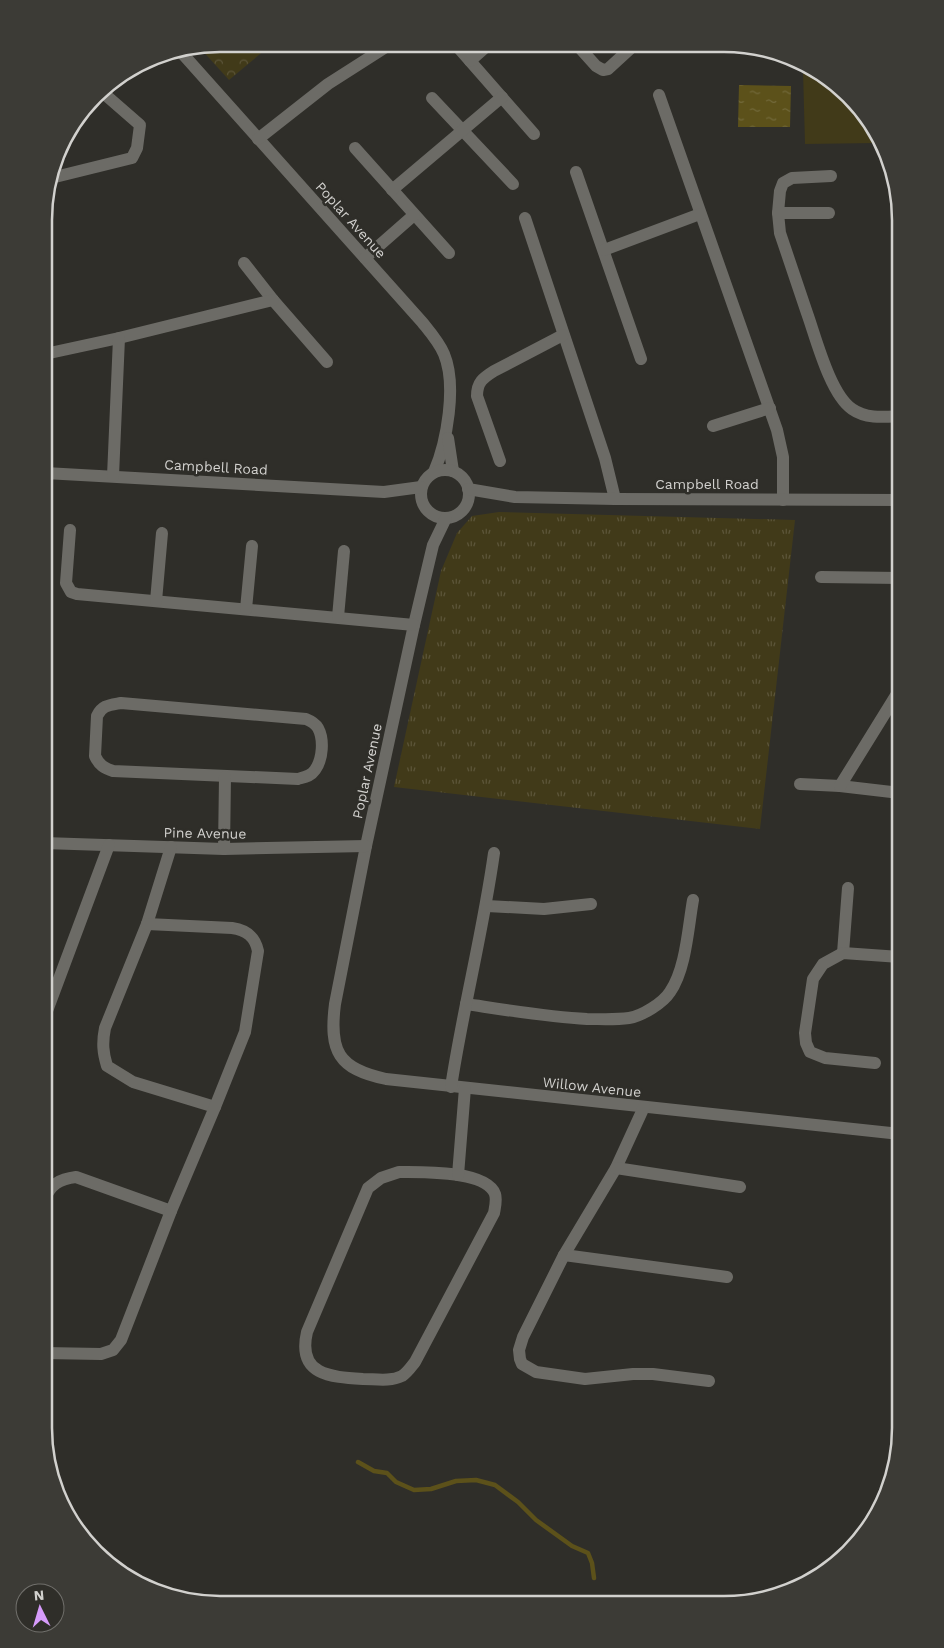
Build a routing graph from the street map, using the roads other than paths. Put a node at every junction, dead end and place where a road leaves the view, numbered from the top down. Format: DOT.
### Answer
graph roads {
  1 [pos="480,52"];
  2 [pos="584,52"];
  3 [pos="626,52"];
  4 [pos="377,53"];
  5 [pos="463,53"];
  6 [pos="185,57"];
  7 [pos="470,61"];
  8 [pos="659,95"];
  9 [pos="108,96"];
  10 [pos="502,97"];
  11 [pos="432,98"];
  12 [pos="463,130"];
  13 [pos="534,134"];
  14 [pos="258,139"];
  15 [pos="355,148"];
  16 [pos="576,172"];
  17 [pos="59,176"];
  18 [pos="831,176"];
  19 [pos="513,184"];
  20 [pos="392,190"];
  21 [pos="778,213"];
  22 [pos="829,213"];
  23 [pos="700,214"];
  24 [pos="414,215"];
  25 [pos="525,218"];
  26 [pos="604,250"];
  27 [pos="449,253"];
  28 [pos="365,258"];
  29 [pos="244,263"];
  30 [pos="273,300"];
  31 [pos="563,335"];
  32 [pos="120,338"];
  33 [pos="52,353"];
  34 [pos="641,359"];
  35 [pos="327,362"];
  36 [pos="770,408"];
  37 [pos="892,416"];
  38 [pos="880,417"];
  39 [pos="892,422"];
  40 [pos="713,426"];
  41 [pos="447,430"];
  42 [pos="500,461"];
  43 [pos="453,471"];
  44 [pos="434,472"];
  45 [pos="52,473"];
  46 [pos="113,476"];
  47 [pos="421,487"];
  48 [pos="384,492"];
  49 [pos="468,495"];
  50 [pos="615,499"];
  51 [pos="783,500"];
  52 [pos="892,500"];
  53 [pos="422,503"];
  54 [pos="431,514"];
  55 [pos="446,518"];
  56 [pos="70,530"];
  57 [pos="162,533"];
  58 [pos="433,545"];
  59 [pos="252,546"];
  60 [pos="344,551"];
  61 [pos="821,577"];
  62 [pos="892,578"];
  63 [pos="156,601"];
  64 [pos="246,609"];
  65 [pos="338,616"];
  66 [pos="414,625"];
  67 [pos="892,705"];
  68 [pos="225,777"];
  69 [pos="800,784"];
  70 [pos="840,786"];
  71 [pos="892,792"];
  72 [pos="52,844"];
  73 [pos="109,845"];
  74 [pos="366,846"];
  75 [pos="171,847"];
  76 [pos="224,850"];
  77 [pos="494,854"];
  78 [pos="848,888"];
  79 [pos="693,900"];
  80 [pos="591,904"];
  81 [pos="487,906"];
  82 [pos="147,924"];
  83 [pos="843,953"];
  84 [pos="891,957"];
  85 [pos="52,998"];
  86 [pos="335,1004"];
  87 [pos="466,1004"];
  88 [pos="875,1063"];
  89 [pos="451,1086"];
  90 [pos="464,1088"];
  91 [pos="215,1107"];
  92 [pos="644,1107"];
  93 [pos="891,1133"];
  94 [pos="616,1168"];
  95 [pos="458,1175"];
  96 [pos="52,1186"];
  97 [pos="740,1187"];
  98 [pos="171,1211"];
  99 [pos="564,1255"];
  100 [pos="727,1277"];
  101 [pos="52,1353"];
  102 [pos="709,1380"];
  1 -- 7 [label="street"];
  2 -- 3 [label="street"];
  4 -- 14 [label="street"];
  5 -- 7 [label="street"];
  6 -- 14 [label="street, Poplar Avenue"];
  7 -- 10 [label="street"];
  8 -- 23 [label="street"];
  9 -- 17 [label="street"];
  10 -- 12 [label="street"];
  10 -- 13 [label="street"];
  11 -- 12 [label="street"];
  12 -- 19 [label="street"];
  12 -- 20 [label="street"];
  14 -- 28 [label="street, Poplar Avenue"];
  15 -- 20 [label="street"];
  16 -- 26 [label="street"];
  18 -- 21 [label="street"];
  20 -- 24 [label="street"];
  21 -- 22 [label="street"];
  21 -- 38 [label="street"];
  23 -- 26 [label="street"];
  23 -- 36 [label="street"];
  24 -- 27 [label="street"];
  24 -- 28 [label="street"];
  25 -- 31 [label="street"];
  26 -- 34 [label="street"];
  28 -- 41 [label="street, Poplar Avenue"];
  29 -- 30 [label="street"];
  30 -- 32 [label="street"];
  30 -- 35 [label="street"];
  31 -- 42 [label="street"];
  31 -- 50 [label="street"];
  32 -- 33 [label="street"];
  32 -- 46 [label="street"];
  36 -- 40 [label="street"];
  36 -- 51 [label="street"];
  37 -- 38 [label="street"];
  38 -- 39 [label="street"];
  41 -- 43 [label="street, Poplar Avenue"];
  41 -- 44 [label="street, Poplar Avenue"];
  43 -- 44 [label="street"];
  43 -- 49 [label="street"];
  44 -- 47 [label="street"];
  45 -- 46 [label="street, Campbell Road"];
  46 -- 48 [label="street, Campbell Road"];
  47 -- 48 [label="street, Campbell Road"];
  47 -- 53 [label="street"];
  48 -- 53 [label="street, Campbell Road"];
  49 -- 50 [label="street, Campbell Road"];
  49 -- 55 [label="street"];
  50 -- 51 [label="street, Campbell Road"];
  51 -- 52 [label="street, Campbell Road"];
  53 -- 54 [label="street"];
  54 -- 55 [label="street"];
  54 -- 58 [label="street, Poplar Avenue"];
  55 -- 58 [label="street, Poplar Avenue"];
  56 -- 63 [label="street"];
  57 -- 63 [label="street"];
  58 -- 66 [label="street, Poplar Avenue"];
  59 -- 64 [label="street"];
  60 -- 65 [label="street"];
  61 -- 62 [label="street"];
  63 -- 64 [label="street"];
  64 -- 65 [label="street"];
  65 -- 66 [label="street"];
  66 -- 74 [label="street, Poplar Avenue"];
  67 -- 70 [label="street"];
  68 -- 68 [label="street"];
  68 -- 76 [label="street"];
  69 -- 70 [label="street"];
  70 -- 71 [label="street"];
  72 -- 73 [label="street, Pine Avenue"];
  73 -- 75 [label="street, Pine Avenue"];
  73 -- 85 [label="street"];
  74 -- 76 [label="street, Pine Avenue"];
  74 -- 86 [label="street, Poplar Avenue"];
  75 -- 76 [label="street, Pine Avenue"];
  75 -- 82 [label="street"];
  77 -- 81 [label="street"];
  78 -- 83 [label="street"];
  79 -- 87 [label="street"];
  80 -- 81 [label="street"];
  81 -- 87 [label="street"];
  82 -- 91 [label="street"];
  82 -- 91 [label="street"];
  83 -- 84 [label="street"];
  83 -- 88 [label="street"];
  86 -- 89 [label="street, Willow Avenue"];
  87 -- 89 [label="street"];
  89 -- 90 [label="street, Willow Avenue"];
  90 -- 92 [label="street, Willow Avenue"];
  90 -- 95 [label="street"];
  91 -- 98 [label="street"];
  92 -- 93 [label="street, Willow Avenue"];
  92 -- 94 [label="street"];
  94 -- 97 [label="street"];
  94 -- 99 [label="street"];
  95 -- 95 [label="street"];
  96 -- 98 [label="street"];
  98 -- 101 [label="street"];
  99 -- 100 [label="street"];
  99 -- 102 [label="street"];
}
